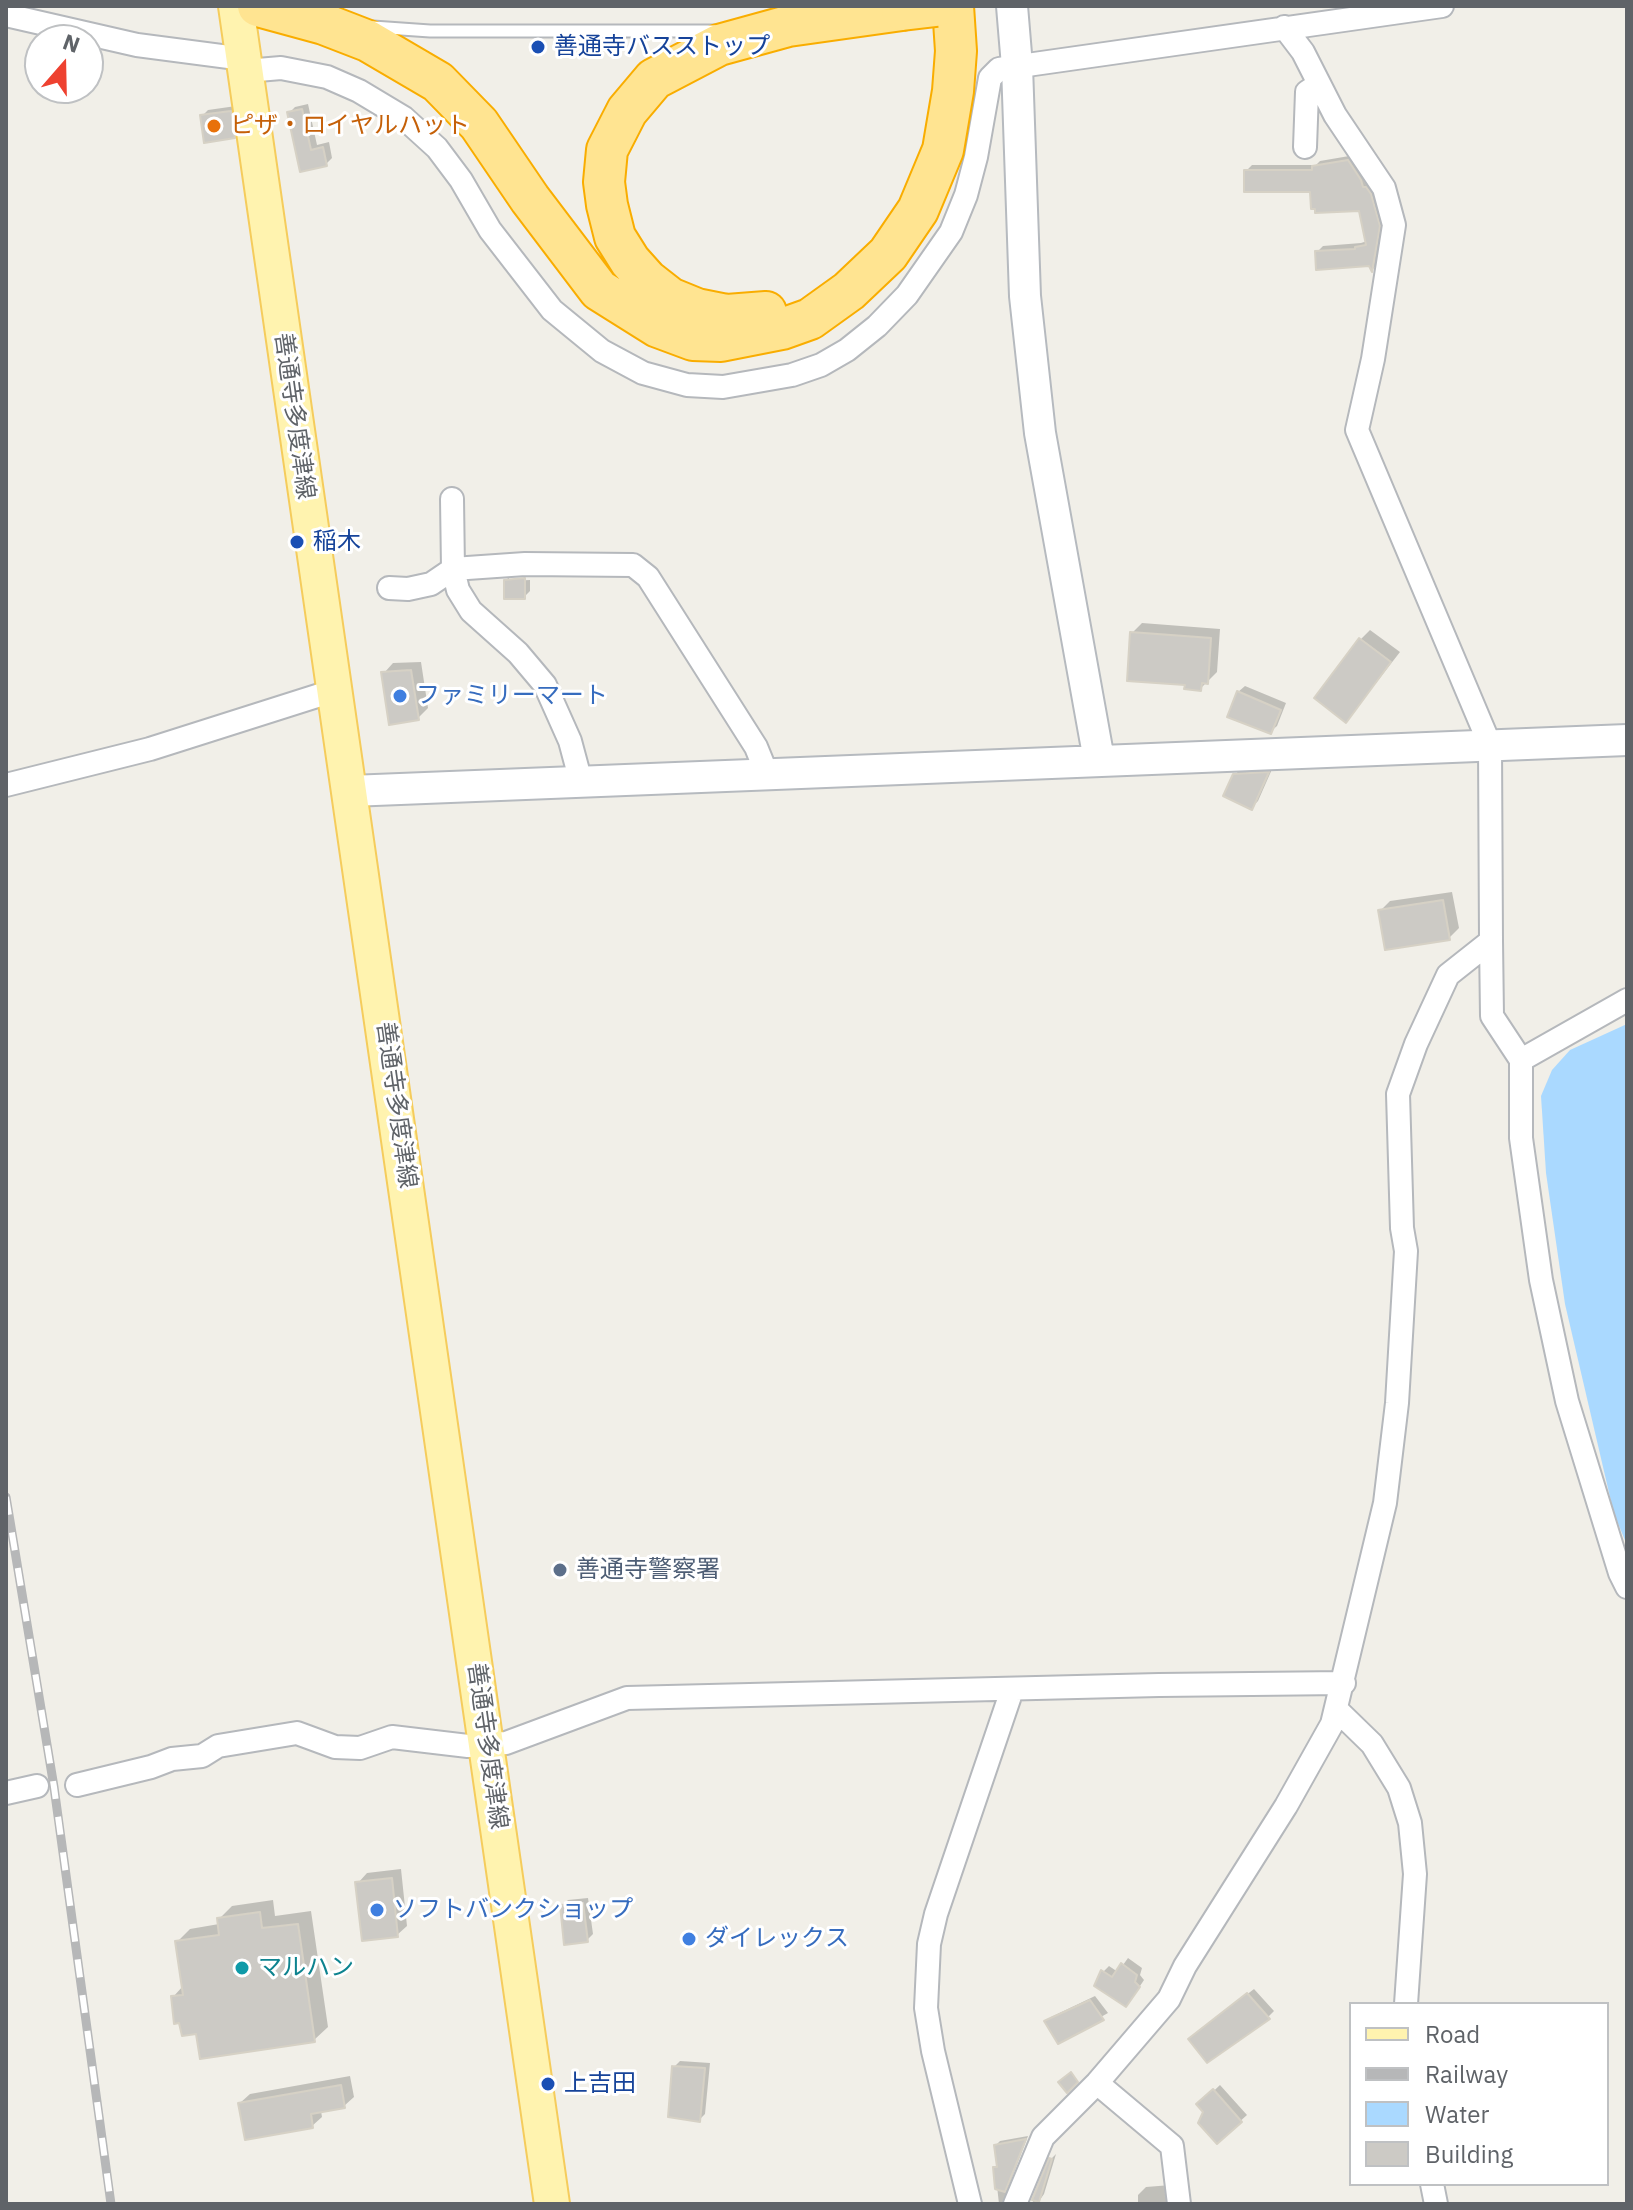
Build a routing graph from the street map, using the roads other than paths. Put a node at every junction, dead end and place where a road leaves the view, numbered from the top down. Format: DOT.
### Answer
graph roads {
  1 [pos="236,6"];
  2 [pos="953,6"];
  3 [pos="1012,6"];
  4 [pos="1442,6"];
  5 [pos="924,7"];
  6 [pos="266,8"];
  7 [pos="6,15"];
  8 [pos="324,24"];
  9 [pos="788,26"];
  10 [pos="1284,27"];
  11 [pos="245,65"];
  12 [pos="1017,66"];
  13 [pos="1319,84"];
  14 [pos="1305,147"];
  15 [pos="452,499"];
  16 [pos="453,569"];
  17 [pos="389,588"];
  18 [pos="334,694"];
  19 [pos="1627,740"];
  20 [pos="1490,745"];
  21 [pos="1099,760"];
  22 [pos="767,774"];
  23 [pos="581,782"];
  24 [pos="6,785"];
  25 [pos="350,791"];
  26 [pos="1491,941"];
  27 [pos="1627,1000"];
  28 [pos="1521,1060"];
  29 [pos="1627,1587"];
  30 [pos="1344,1683"];
  31 [pos="1012,1690"];
  32 [pos="1337,1710"];
  33 [pos="487,1743"];
  34 [pos="77,1785"];
  35 [pos="37,1786"];
  36 [pos="6,1793"];
  37 [pos="1406,2002"];
  38 [pos="1097,2083"];
  39 [pos="552,2204"];
  40 [pos="970,2204"];
  41 [pos="1015,2204"];
  42 [pos="1179,2204"];
  1 -- 11 [label="main road, 善通寺多度津線"];
  2 -- 8 [label="highway"];
  3 -- 12 [label="street"];
  4 -- 10 [label="street"];
  5 -- 9 [label="highway"];
  5 -- 9 [label="highway"];
  6 -- 8 [label="highway"];
  7 -- 11 [label="street"];
  8 -- 9 [label="lane"];
  10 -- 12 [label="street"];
  10 -- 13 [label="street"];
  11 -- 12 [label="street"];
  11 -- 18 [label="main road, 善通寺多度津線"];
  12 -- 21 [label="street"];
  13 -- 14 [label="street"];
  13 -- 20 [label="street"];
  15 -- 16 [label="street"];
  16 -- 17 [label="street"];
  16 -- 22 [label="street"];
  16 -- 23 [label="street"];
  18 -- 24 [label="street"];
  18 -- 25 [label="main road, 善通寺多度津線"];
  19 -- 20 [label="street"];
  20 -- 21 [label="street"];
  20 -- 26 [label="street"];
  21 -- 22 [label="street"];
  22 -- 23 [label="street"];
  23 -- 25 [label="street"];
  25 -- 33 [label="main road, 善通寺多度津線"];
  26 -- 28 [label="street"];
  26 -- 30 [label="street"];
  27 -- 28 [label="street"];
  28 -- 29 [label="street"];
  30 -- 31 [label="street"];
  30 -- 32 [label="street"];
  31 -- 33 [label="street"];
  31 -- 40 [label="street"];
  32 -- 37 [label="street"];
  32 -- 38 [label="street"];
  33 -- 34 [label="street"];
  33 -- 39 [label="main road, 善通寺多度津線"];
  35 -- 36 [label="street"];
  38 -- 41 [label="street"];
  38 -- 42 [label="street"];
}
